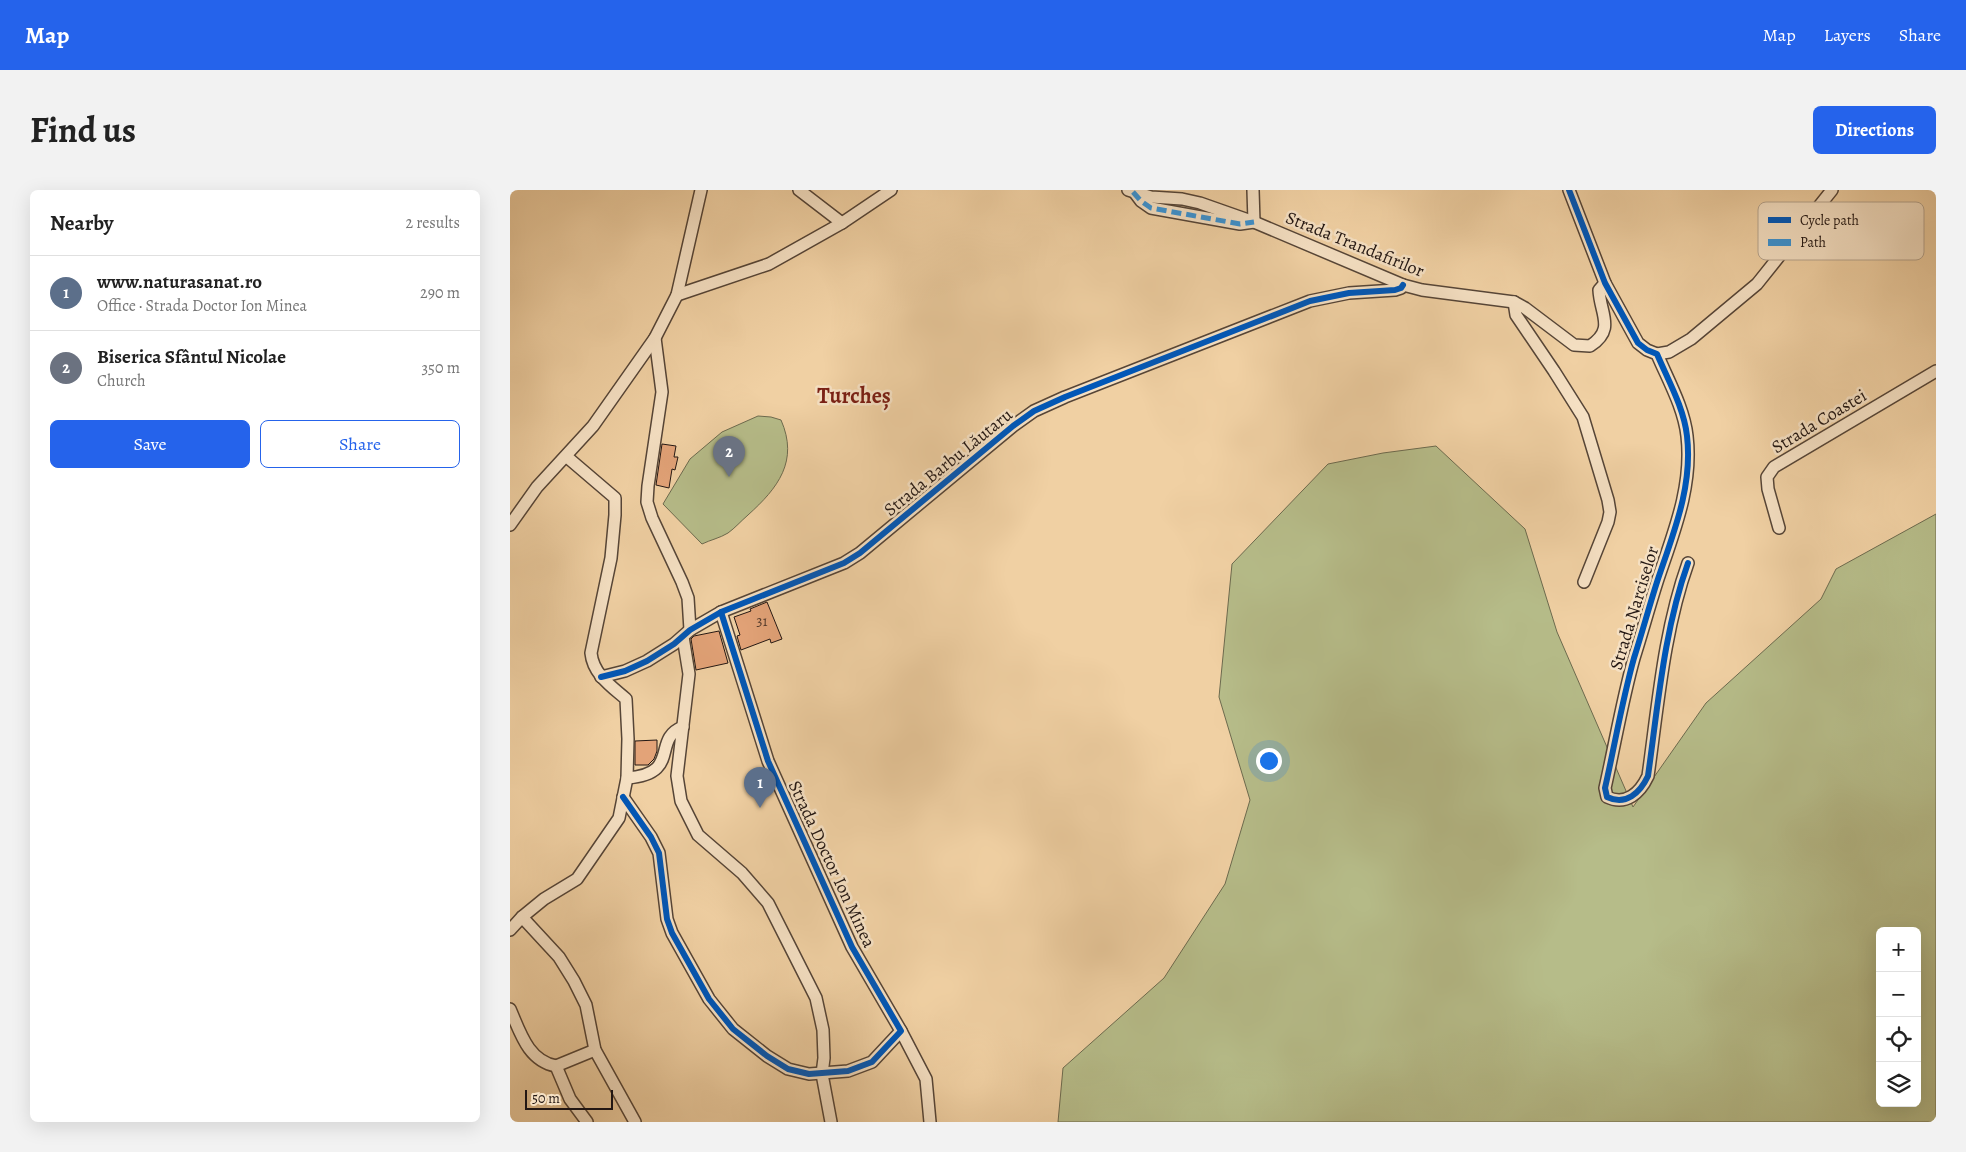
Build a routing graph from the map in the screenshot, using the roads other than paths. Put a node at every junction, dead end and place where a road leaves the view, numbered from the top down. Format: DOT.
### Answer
graph roads {
  1 [pos="701,190"];
  2 [pos="799,190"];
  3 [pos="891,190"];
  4 [pos="1253,190"];
  5 [pos="1569,190"];
  6 [pos="1832,190"];
  7 [pos="1131,191"];
  8 [pos="1822,202"];
  9 [pos="1254,222"];
  10 [pos="842,223"];
  11 [pos="1776,260"];
  12 [pos="1605,283"];
  13 [pos="1404,285"];
  14 [pos="677,295"];
  15 [pos="1514,302"];
  16 [pos="655,338"];
  17 [pos="1657,354"];
  18 [pos="1936,371"];
  19 [pos="567,457"];
  20 [pos="510,525"];
  21 [pos="1779,528"];
  22 [pos="1688,563"];
  23 [pos="1584,582"];
  24 [pos="721,612"];
  25 [pos="686,633"];
  26 [pos="601,677"];
  27 [pos="683,727"];
  28 [pos="627,778"];
  29 [pos="623,796"];
  30 [pos="522,917"];
  31 [pos="510,930"];
  32 [pos="510,1009"];
  33 [pos="902,1031"];
  34 [pos="595,1050"];
  35 [pos="556,1066"];
  36 [pos="822,1074"];
  37 [pos="587,1122"];
  38 [pos="635,1122"];
  39 [pos="830,1122"];
  40 [pos="930,1122"];
  1 -- 14 [label="street"];
  2 -- 10 [label="street"];
  3 -- 10 [label="street"];
  4 -- 9 [label="street"];
  5 -- 12 [label="street"];
  6 -- 8 [label="street"];
  7 -- 9 [label="street, Strada Trandafirilor"];
  9 -- 13 [label="street, Strada Trandafirilor"];
  10 -- 14 [label="street"];
  11 -- 17 [label="street"];
  12 -- 15 [label="street, Strada Trandafirilor"];
  12 -- 17 [label="street"];
  13 -- 15 [label="street, Strada Trandafirilor"];
  13 -- 24 [label="street, Strada Barbu Lăutaru"];
  14 -- 16 [label="street"];
  15 -- 23 [label="street"];
  16 -- 19 [label="street"];
  16 -- 25 [label="street"];
  17 -- 22 [label="street, Strada Narciselor"];
  18 -- 21 [label="street, Strada Coastei"];
  19 -- 20 [label="street"];
  19 -- 26 [label="street"];
  24 -- 25 [label="street, Strada Barbu Lăutaru"];
  24 -- 33 [label="street, Strada Doctor Ion Minea"];
  25 -- 26 [label="street, Strada Barbu Lăutaru"];
  25 -- 27 [label="street"];
  26 -- 28 [label="street"];
  27 -- 28 [label="street"];
  27 -- 36 [label="street"];
  28 -- 29 [label="street"];
  29 -- 30 [label="street"];
  29 -- 36 [label="street"];
  30 -- 31 [label="street"];
  30 -- 34 [label="street"];
  32 -- 35 [label="street"];
  33 -- 36 [label="street"];
  33 -- 40 [label="street, Strada Doctor Ion Minea"];
  34 -- 35 [label="street"];
  34 -- 38 [label="street"];
  35 -- 37 [label="street"];
  36 -- 39 [label="street"];
}
